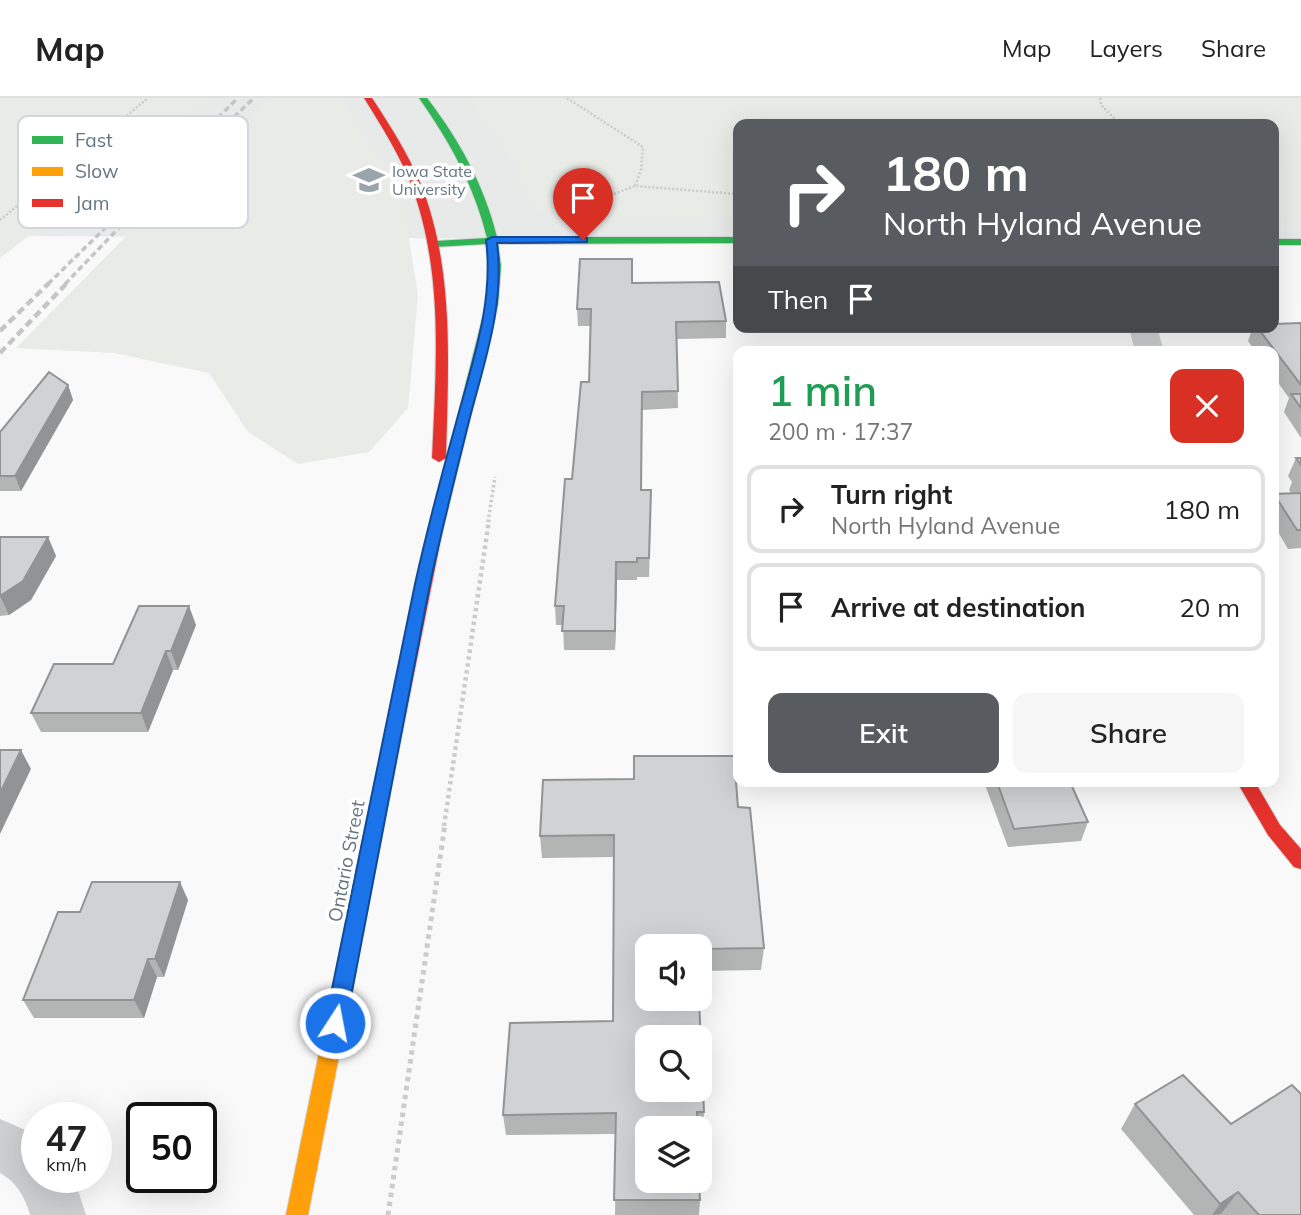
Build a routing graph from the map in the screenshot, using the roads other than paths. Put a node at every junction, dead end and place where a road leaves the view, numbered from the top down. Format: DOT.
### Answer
graph roads {
  1 [pos="368,98"];
  2 [pos="423,98"];
  3 [pos="492,240"];
  4 [pos="733,240"];
  5 [pos="1279,242"];
  6 [pos="1301,242"];
  7 [pos="435,244"];
  8 [pos="438,516"];
  9 [pos="1249,787"];
  10 [pos="1301,862"];
  11 [pos="0,1145"];
  12 [pos="21,1155"];
  13 [pos="52,1193"];
  14 [pos="58,1215"];
  15 [pos="297,1215"];
  1 -- 7 [label="main road, Ontario Street"];
  2 -- 3 [label="main road, Ontario Street"];
  3 -- 4 [label="main road"];
  3 -- 7 [label="main road"];
  3 -- 8 [label="main road, Ontario Street"];
  5 -- 6 [label="main road"];
  7 -- 8 [label="main road, Ontario Street"];
  8 -- 15 [label="main road, Ontario Street"];
  9 -- 10 [label="main road"];
  11 -- 12 [label="street"];
  13 -- 14 [label="street"];
}
